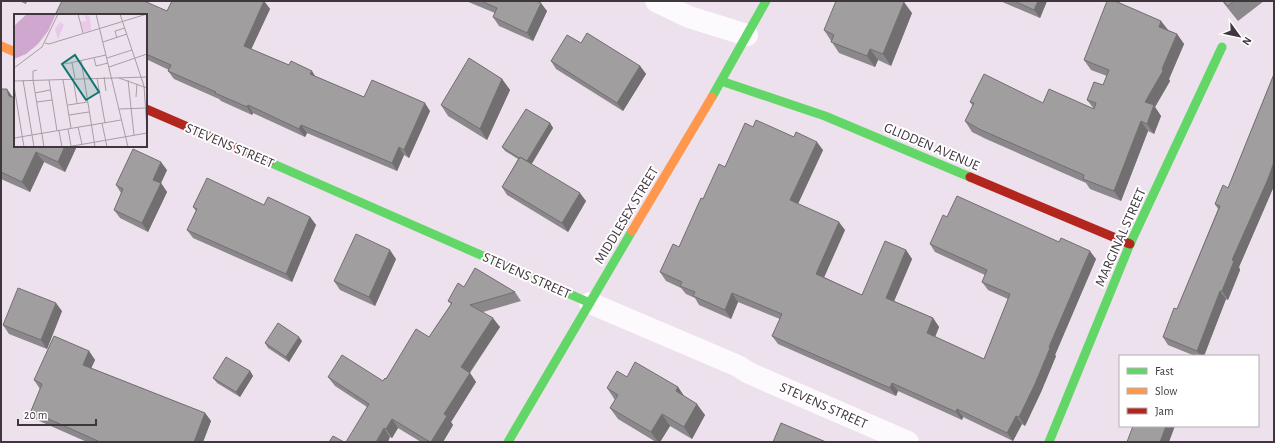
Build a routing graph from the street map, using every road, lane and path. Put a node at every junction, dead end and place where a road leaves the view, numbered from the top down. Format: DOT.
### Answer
graph roads {
  1 [pos="656,1"];
  2 [pos="766,1"];
  3 [pos="747,35"];
  4 [pos="1,46"];
  5 [pos="1222,47"];
  6 [pos="14,52"];
  7 [pos="721,81"];
  8 [pos="147,109"];
  9 [pos="1130,244"];
  10 [pos="590,303"];
  11 [pos="508,442"];
  12 [pos="908,442"];
  13 [pos="1049,442"];
  1 -- 3 [label="street"];
  2 -- 3 [label="main road, MIDDLESEX STREET"];
  3 -- 7 [label="main road, MIDDLESEX STREET"];
  4 -- 6 [label="main road"];
  5 -- 9 [label="main road, MARGINAL STREET"];
  7 -- 9 [label="main road, GLIDDEN AVENUE"];
  7 -- 10 [label="main road, MIDDLESEX STREET"];
  8 -- 10 [label="main road, STEVENS STREET"];
  9 -- 13 [label="main road, MARGINAL STREET"];
  10 -- 11 [label="main road, MIDDLESEX STREET"];
  10 -- 12 [label="street, STEVENS STREET"];
}
